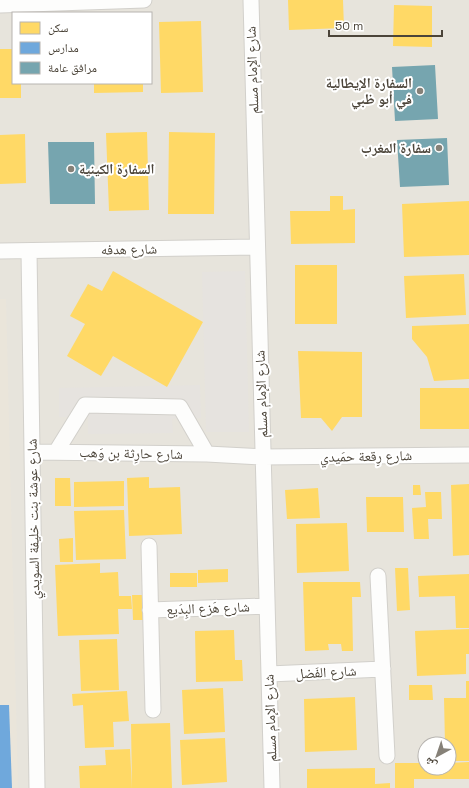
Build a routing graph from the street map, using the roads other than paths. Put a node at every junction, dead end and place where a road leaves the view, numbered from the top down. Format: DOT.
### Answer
graph roads {
  1 [pos="144,0"];
  2 [pos="251,0"];
  3 [pos="0,5"];
  4 [pos="257,247"];
  5 [pos="0,251"];
  6 [pos="29,251"];
  7 [pos="32,452"];
  8 [pos="56,452"];
  9 [pos="207,454"];
  10 [pos="469,455"];
  11 [pos="263,457"];
  12 [pos="150,546"];
  13 [pos="378,576"];
  14 [pos="267,606"];
  15 [pos="150,610"];
  16 [pos="383,669"];
  17 [pos="269,674"];
  18 [pos="153,710"];
  19 [pos="387,756"];
  20 [pos="37,788"];
  21 [pos="272,788"];
  1 -- 3 [label="street"];
  2 -- 4 [label="street, شارع الإمام مسلم"];
  4 -- 6 [label="street, شارع هدفه"];
  4 -- 11 [label="street, شارع الإمام مسلم"];
  5 -- 6 [label="street, شارع هدفه"];
  6 -- 7 [label="street, شارع عوشة بنت خليفة السويدي"];
  7 -- 8 [label="street, شارع حارِثة بن وَهب"];
  7 -- 20 [label="street, شارع عوشة بنت خليفة السويدي"];
  8 -- 9 [label="street, شارع حارِثة بن وَهب"];
  8 -- 9 [label="street, شارع حارِثة بن وَهب"];
  9 -- 11 [label="street, شارع حارِثة بن وَهب"];
  10 -- 11 [label="street, شارع رِقعة حمَيدي"];
  11 -- 14 [label="street, شارع الإمام مسلم"];
  12 -- 15 [label="street, شارع هَزع البِدَيع"];
  13 -- 16 [label="street"];
  14 -- 15 [label="street, شارع هَزع البِدَيع"];
  14 -- 17 [label="street, شارع الإمام مسلم"];
  15 -- 18 [label="street, شارع هَزع البِدَيع"];
  16 -- 17 [label="street, شارع الفَضل"];
  16 -- 19 [label="street"];
  17 -- 21 [label="street, شارع الإمام مسلم"];
}
